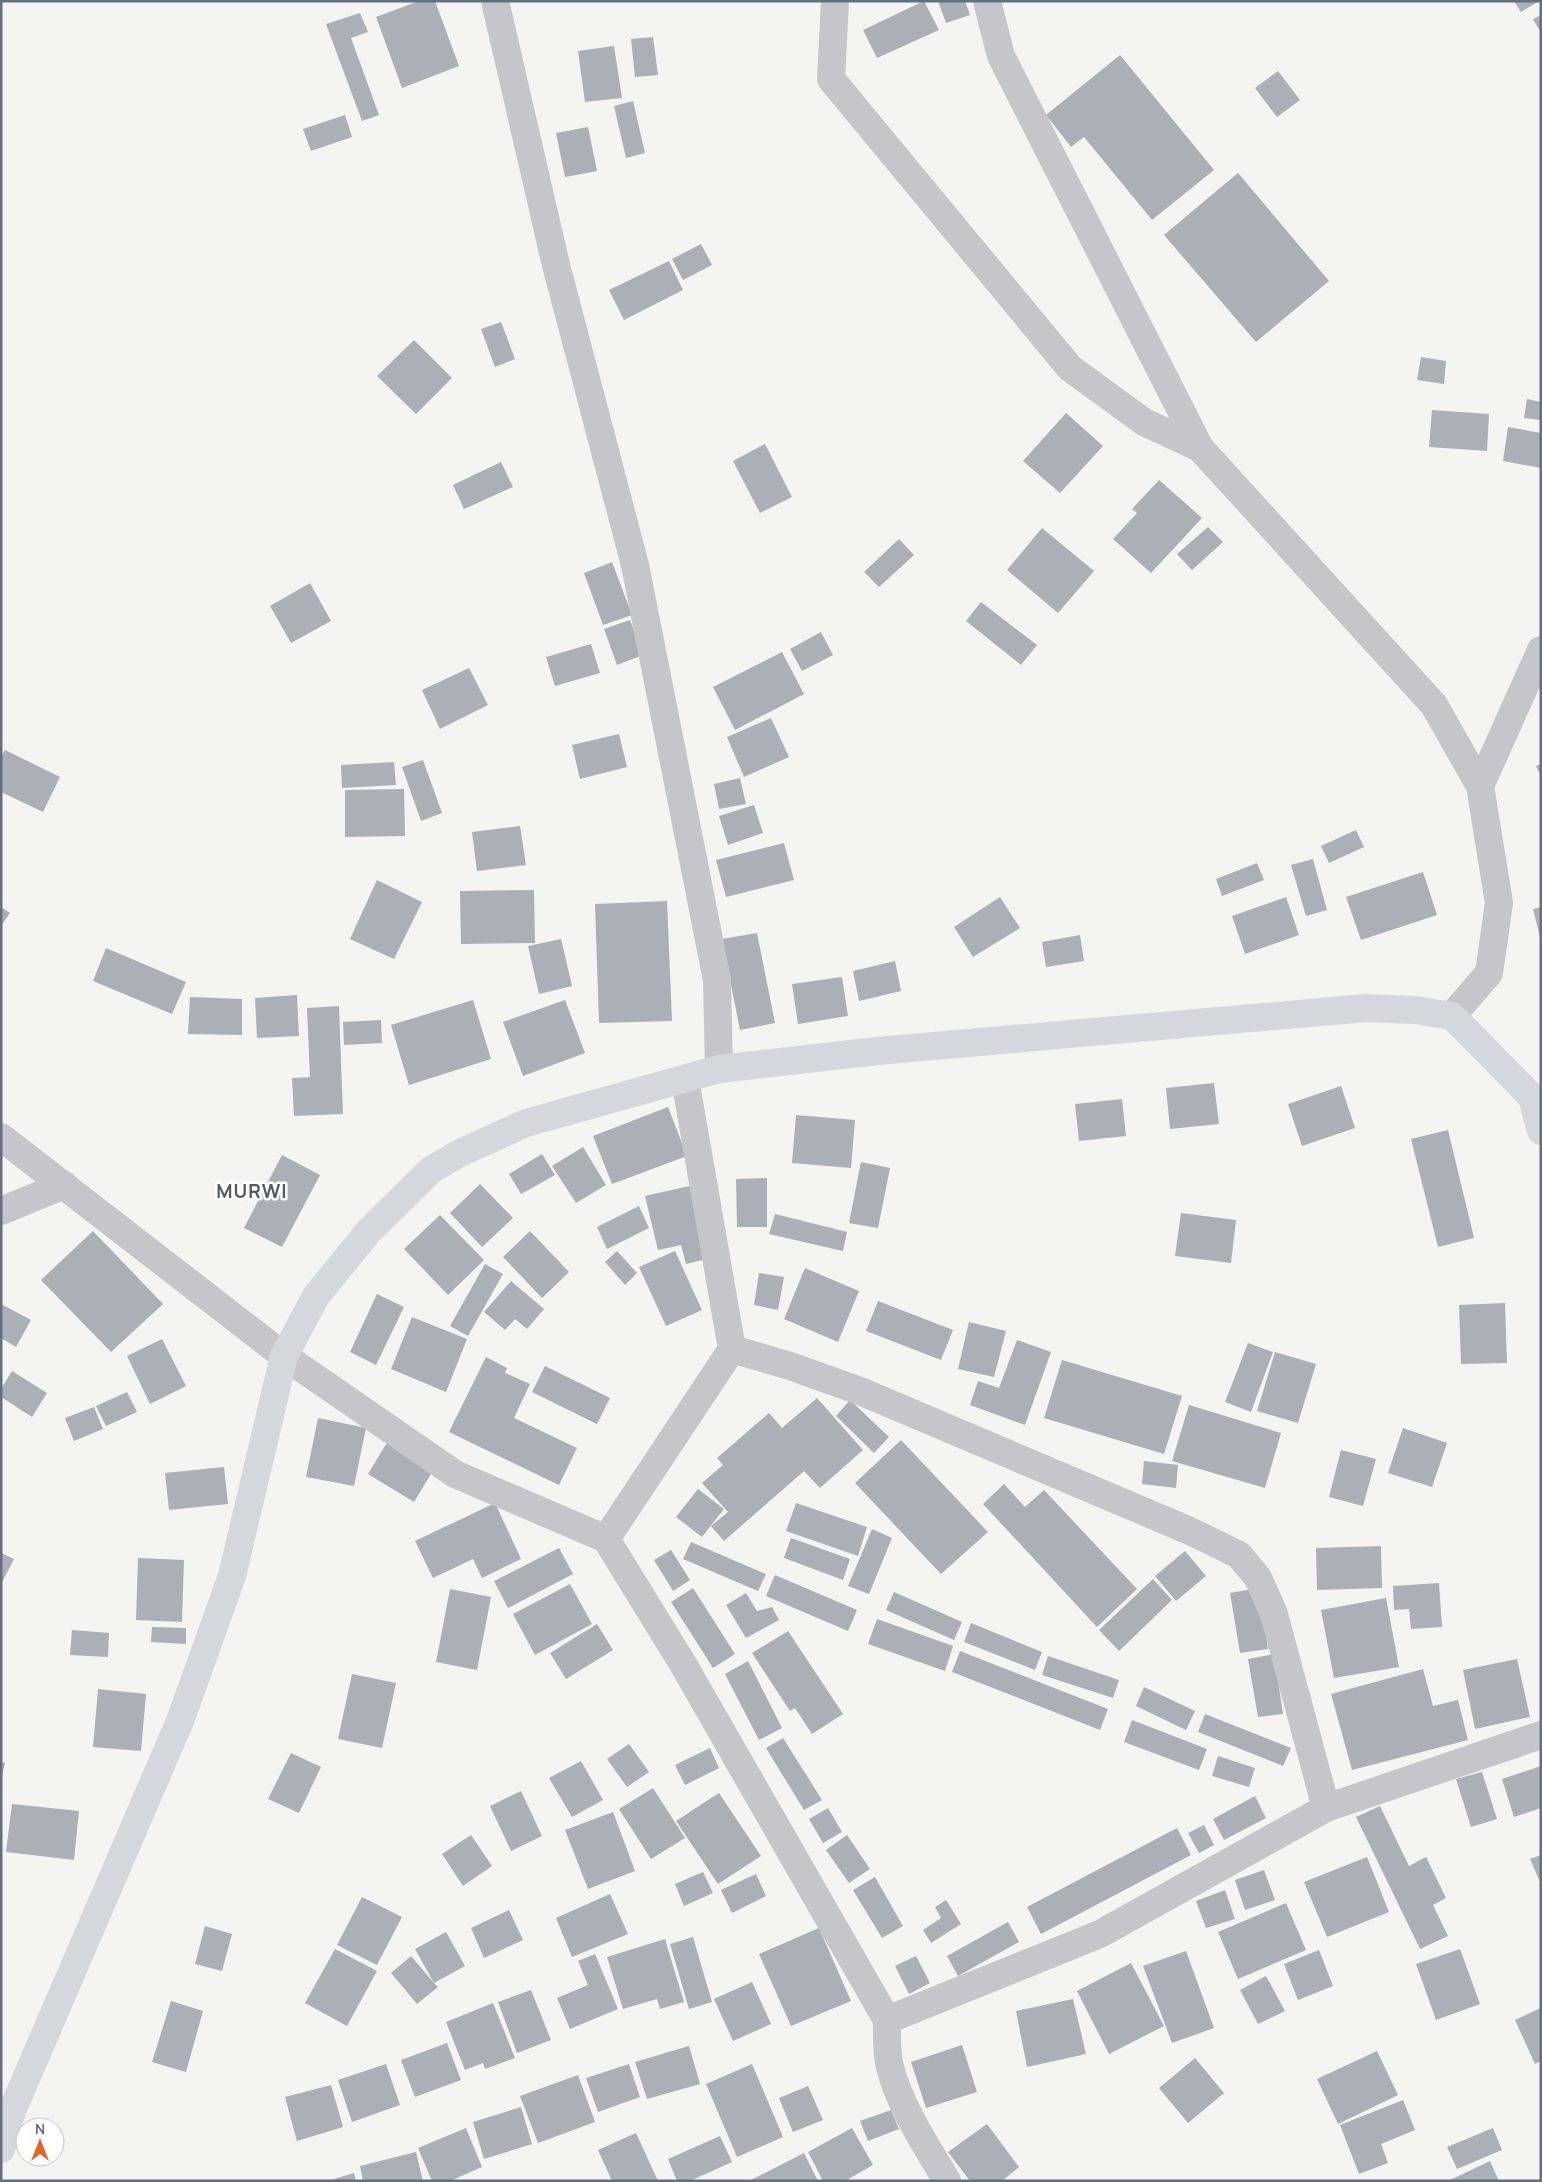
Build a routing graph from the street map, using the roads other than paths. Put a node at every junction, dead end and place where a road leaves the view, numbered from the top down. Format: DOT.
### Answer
graph roads {
  1 [pos="495,1"];
  2 [pos="835,1"];
  3 [pos="987,1"];
  4 [pos="1200,448"];
  5 [pos="1541,650"];
  6 [pos="1480,786"];
  7 [pos="1452,1016"];
  8 [pos="719,1069"];
  9 [pos="685,1079"];
  10 [pos="1541,1131"];
  11 [pos="1,1137"];
  12 [pos="64,1185"];
  13 [pos="1,1211"];
  14 [pos="732,1349"];
  15 [pos="284,1356"];
  16 [pos="606,1539"];
  17 [pos="1541,1735"];
  18 [pos="1326,1808"];
  19 [pos="888,2020"];
  20 [pos="1,2149"];
  21 [pos="947,2181"];
  1 -- 8 [label="street"];
  2 -- 4 [label="street"];
  3 -- 4 [label="street"];
  4 -- 6 [label="street"];
  5 -- 6 [label="street"];
  6 -- 7 [label="street"];
  7 -- 8 [label="main road"];
  7 -- 10 [label="main road"];
  8 -- 9 [label="main road"];
  9 -- 14 [label="street"];
  9 -- 15 [label="main road"];
  11 -- 12 [label="street"];
  12 -- 13 [label="street"];
  12 -- 15 [label="street"];
  14 -- 16 [label="street"];
  14 -- 18 [label="street"];
  15 -- 16 [label="street"];
  15 -- 20 [label="main road"];
  16 -- 19 [label="street"];
  17 -- 18 [label="street"];
  18 -- 19 [label="street"];
  19 -- 21 [label="street"];
}
